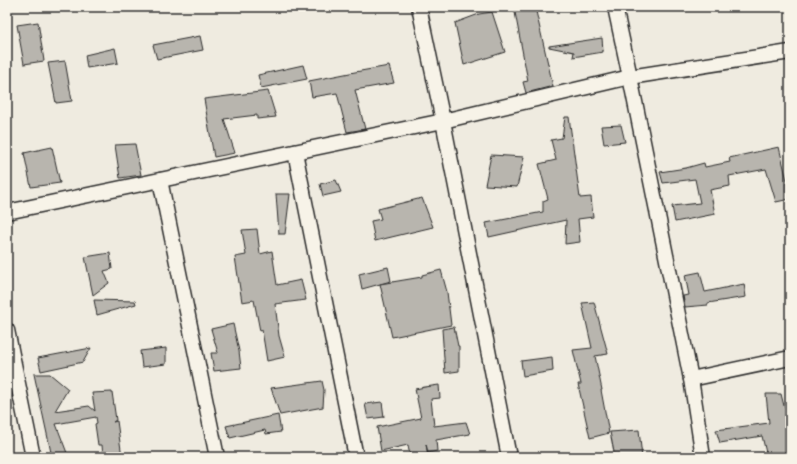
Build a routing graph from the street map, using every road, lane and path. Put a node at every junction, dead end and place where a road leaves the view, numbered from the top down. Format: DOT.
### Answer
graph roads {
  1 [pos="419,7"];
  2 [pos="615,7"];
  3 [pos="790,52"];
  4 [pos="630,77"];
  5 [pos="444,121"];
  6 [pos="295,152"];
  7 [pos="160,180"];
  8 [pos="7,212"];
  9 [pos="7,330"];
  10 [pos="790,358"];
  11 [pos="10,360"];
  12 [pos="691,379"];
  13 [pos="33,457"];
  14 [pos="217,457"];
  15 [pos="356,457"];
  16 [pos="509,457"];
  17 [pos="703,457"];
  1 -- 5 [label="street"];
  2 -- 4 [label="street"];
  3 -- 4 [label="street"];
  4 -- 5 [label="street"];
  4 -- 12 [label="street"];
  5 -- 6 [label="street"];
  5 -- 16 [label="street"];
  6 -- 7 [label="street"];
  6 -- 15 [label="street"];
  7 -- 8 [label="street"];
  7 -- 14 [label="street"];
  9 -- 11 [label="street"];
  10 -- 12 [label="street"];
  11 -- 13 [label="street"];
  12 -- 17 [label="street"];
}
